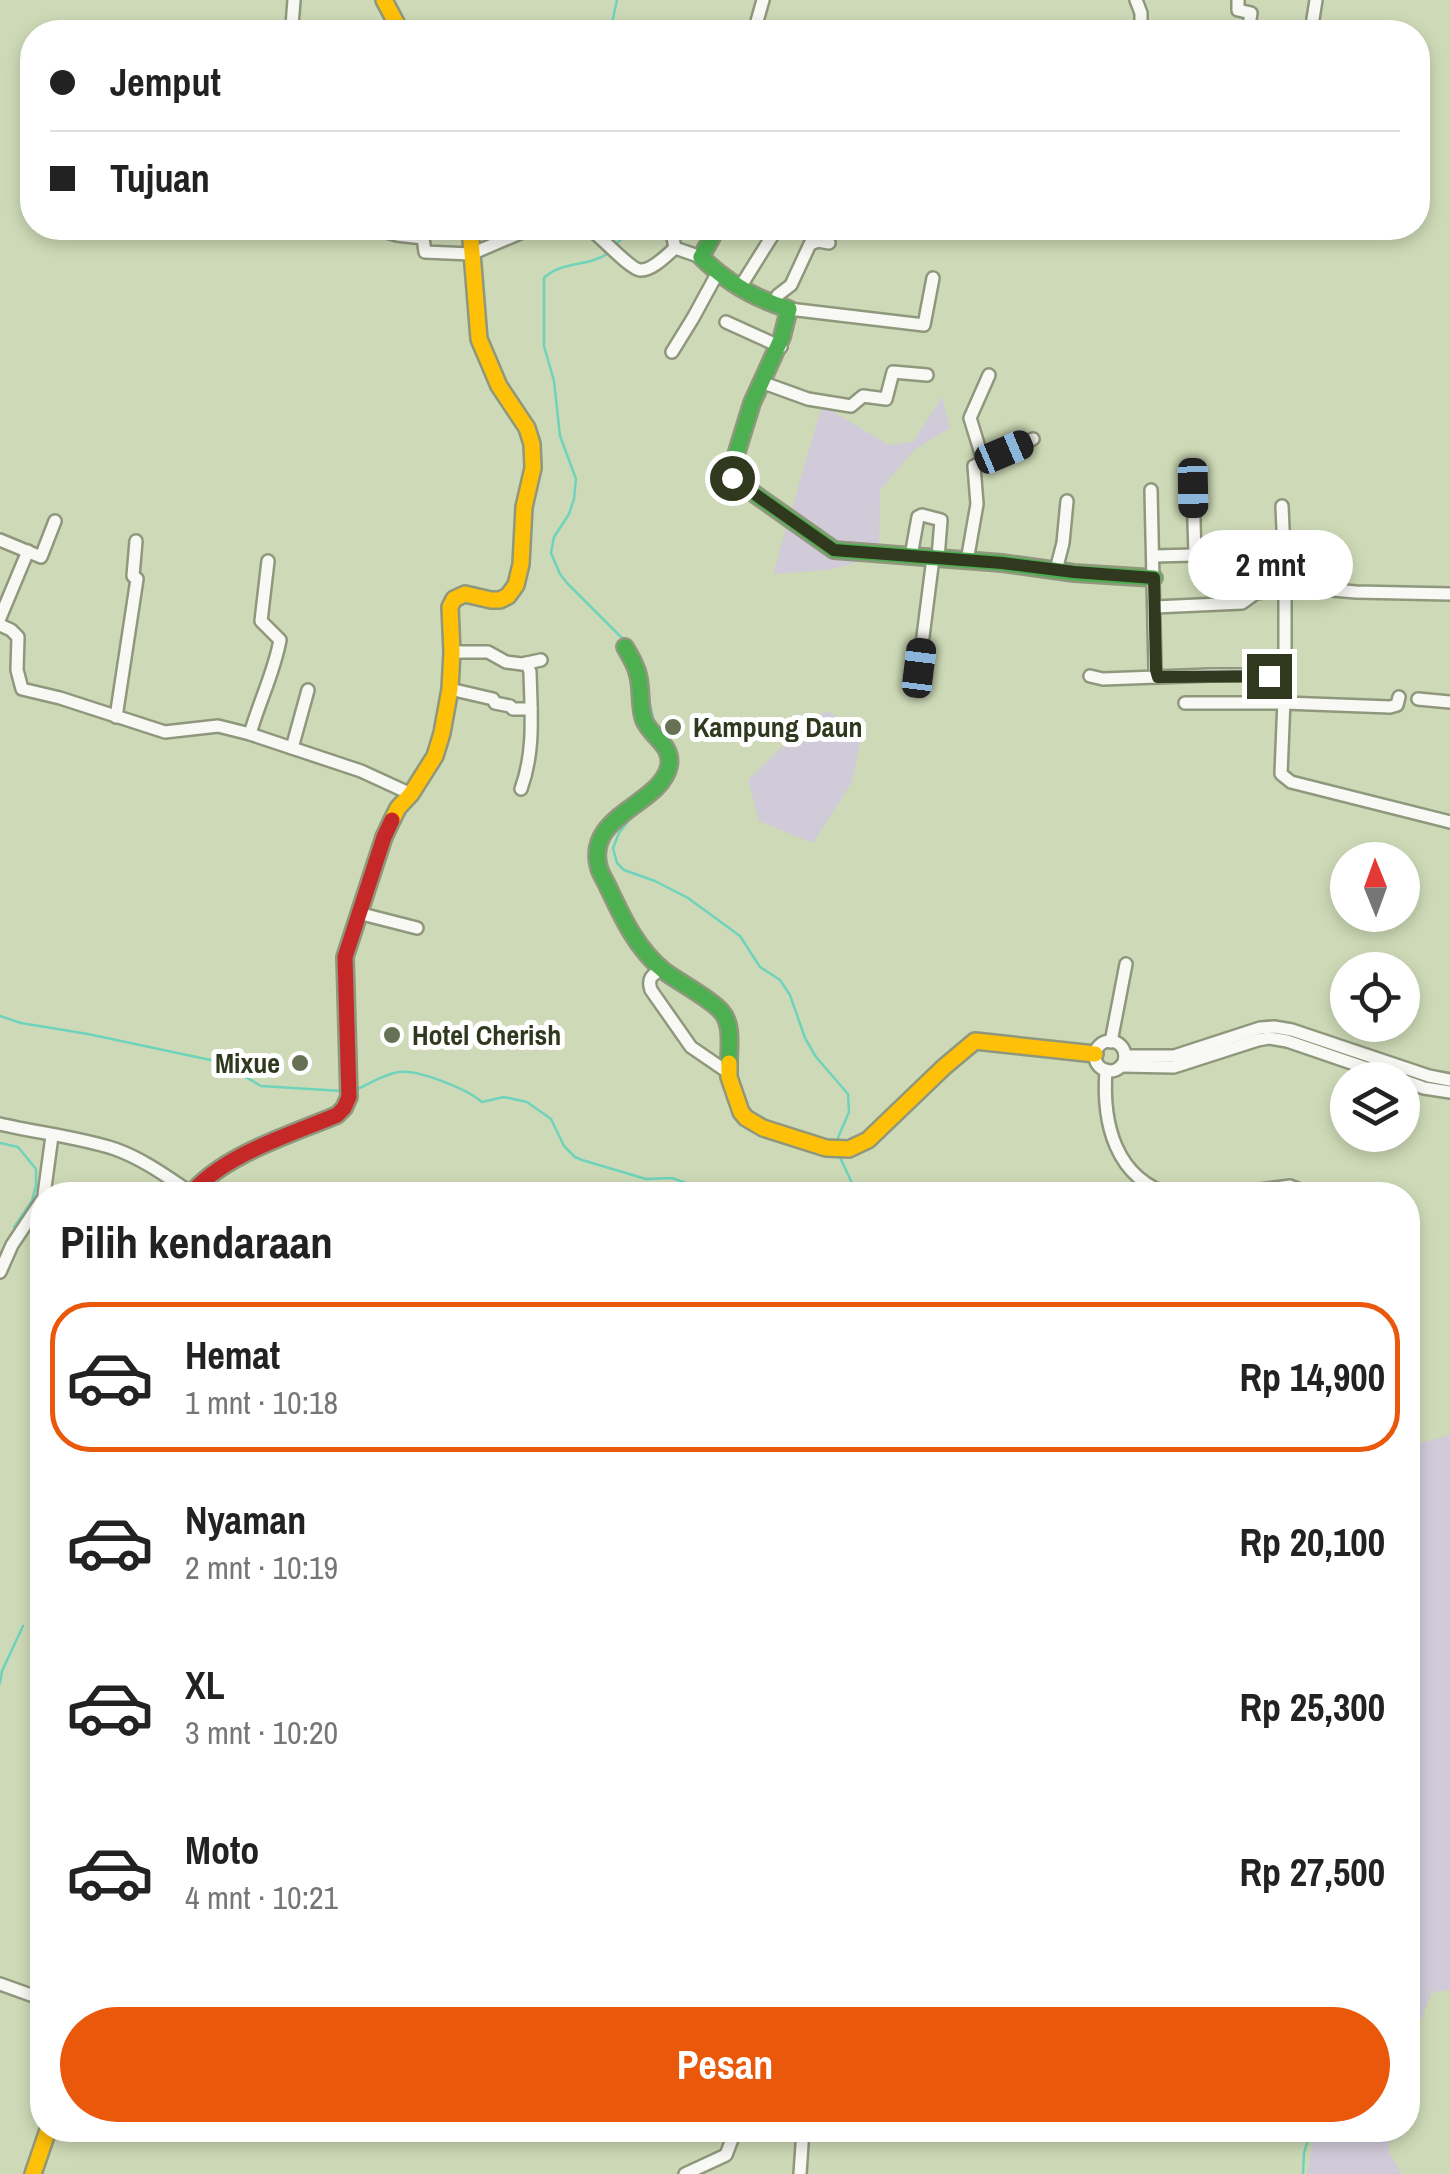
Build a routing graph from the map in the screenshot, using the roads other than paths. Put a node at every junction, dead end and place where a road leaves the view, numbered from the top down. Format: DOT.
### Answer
graph roads {
  1 [pos="1238,0"];
  2 [pos="1249,20"];
  3 [pos="422,240"];
  4 [pos="470,240"];
  5 [pos="503,240"];
  6 [pos="605,240"];
  7 [pos="673,240"];
  8 [pos="710,240"];
  9 [pos="769,240"];
  10 [pos="828,244"];
  11 [pos="675,248"];
  12 [pos="470,254"];
  13 [pos="701,257"];
  14 [pos="717,274"];
  15 [pos="933,278"];
  16 [pos="739,289"];
  17 [pos="781,306"];
  18 [pos="726,322"];
  19 [pos="780,346"];
  20 [pos="672,352"];
  21 [pos="989,374"];
  22 [pos="926,375"];
  23 [pos="761,382"];
  24 [pos="1034,438"];
  25 [pos="983,460"];
  26 [pos="1193,488"];
  27 [pos="1151,490"];
  28 [pos="1068,501"];
  29 [pos="1282,506"];
  30 [pos="55,521"];
  31 [pos="0,540"];
  32 [pos="136,541"];
  33 [pos="28,551"];
  34 [pos="1236,554"];
  35 [pos="1195,555"];
  36 [pos="910,556"];
  37 [pos="1154,556"];
  38 [pos="935,558"];
  39 [pos="268,561"];
  40 [pos="966,561"];
  41 [pos="1056,570"];
  42 [pos="1154,578"];
  43 [pos="1285,586"];
  44 [pos="1450,594"];
  45 [pos="1155,607"];
  46 [pos="0,621"];
  47 [pos="625,647"];
  48 [pos="452,652"];
  49 [pos="919,668"];
  50 [pos="1090,676"];
  51 [pos="1286,676"];
  52 [pos="1158,677"];
  53 [pos="308,690"];
  54 [pos="450,690"];
  55 [pos="1399,697"];
  56 [pos="1418,698"];
  57 [pos="1450,702"];
  58 [pos="1184,703"];
  59 [pos="1285,703"];
  60 [pos="531,709"];
  61 [pos="116,718"];
  62 [pos="250,734"];
  63 [pos="292,748"];
  64 [pos="522,789"];
  65 [pos="411,794"];
  66 [pos="1450,822"];
  67 [pos="358,913"];
  68 [pos="417,928"];
  69 [pos="1126,964"];
  70 [pos="662,969"];
  71 [pos="1111,1042"];
  72 [pos="1331,1049"];
  73 [pos="1095,1054"];
  74 [pos="1123,1061"];
  75 [pos="1361,1062"];
  76 [pos="1106,1070"];
  77 [pos="730,1073"];
  78 [pos="1450,1080"];
  79 [pos="1420,1087"];
  80 [pos="1450,1092"];
  81 [pos="0,1124"];
  82 [pos="52,1136"];
  83 [pos="45,1182"];
  84 [pos="174,1182"];
  85 [pos="199,1182"];
  86 [pos="1147,1182"];
  87 [pos="30,1215"];
  88 [pos="6,1245"];
  89 [pos="0,1272"];
  90 [pos="0,1984"];
  91 [pos="30,1995"];
  92 [pos="44,2142"];
  93 [pos="731,2142"];
  94 [pos="801,2142"];
  95 [pos="33,2174"];
  96 [pos="685,2174"];
  97 [pos="800,2174"];
  1 -- 2 [label="street"];
  3 -- 12 [label="street"];
  4 -- 12 [label="street"];
  5 -- 12 [label="street"];
  6 -- 11 [label="street"];
  7 -- 11 [label="street"];
  8 -- 13 [label="street"];
  9 -- 16 [label="street"];
  10 -- 17 [label="street"];
  11 -- 13 [label="street"];
  12 -- 48 [label="street"];
  13 -- 14 [label="street"];
  14 -- 16 [label="street"];
  14 -- 20 [label="street"];
  15 -- 17 [label="street"];
  16 -- 17 [label="street"];
  17 -- 19 [label="street"];
  18 -- 19 [label="street"];
  19 -- 23 [label="street"];
  21 -- 25 [label="street"];
  22 -- 23 [label="street"];
  23 -- 36 [label="street"];
  24 -- 25 [label="street"];
  25 -- 40 [label="street"];
  26 -- 35 [label="street"];
  27 -- 37 [label="street"];
  28 -- 41 [label="street"];
  29 -- 43 [label="street"];
  30 -- 33 [label="street"];
  31 -- 33 [label="street"];
  32 -- 61 [label="street"];
  33 -- 46 [label="street"];
  34 -- 35 [label="street"];
  35 -- 37 [label="street"];
  36 -- 38 [label="street"];
  36 -- 38 [label="street"];
  37 -- 42 [label="street"];
  38 -- 40 [label="street"];
  38 -- 49 [label="street"];
  39 -- 62 [label="street"];
  40 -- 41 [label="street"];
  41 -- 42 [label="street"];
  42 -- 45 [label="street"];
  43 -- 44 [label="street"];
  43 -- 45 [label="street"];
  43 -- 51 [label="street"];
  45 -- 52 [label="street"];
  46 -- 61 [label="street"];
  47 -- 70 [label="street"];
  48 -- 54 [label="street"];
  48 -- 60 [label="street"];
  50 -- 52 [label="street"];
  51 -- 52 [label="street"];
  51 -- 59 [label="street"];
  53 -- 63 [label="street"];
  54 -- 60 [label="street"];
  54 -- 65 [label="street"];
  55 -- 59 [label="street"];
  56 -- 57 [label="street"];
  58 -- 59 [label="street"];
  59 -- 66 [label="street"];
  60 -- 64 [label="street"];
  61 -- 62 [label="street"];
  62 -- 63 [label="street"];
  63 -- 65 [label="street"];
  65 -- 67 [label="street"];
  67 -- 68 [label="street"];
  67 -- 85 [label="street"];
  69 -- 71 [label="street"];
  70 -- 77 [label="street"];
  70 -- 77 [label="street"];
  71 -- 73 [label="street"];
  71 -- 74 [label="street"];
  72 -- 74 [label="street"];
  72 -- 75 [label="street"];
  72 -- 78 [label="street"];
  73 -- 76 [label="street"];
  73 -- 77 [label="street"];
  74 -- 76 [label="street"];
  76 -- 86 [label="street"];
  79 -- 80 [label="street"];
  81 -- 82 [label="street"];
  82 -- 83 [label="street"];
  82 -- 84 [label="street"];
  87 -- 88 [label="street"];
  88 -- 89 [label="street"];
  90 -- 91 [label="street"];
  92 -- 95 [label="street"];
  93 -- 96 [label="street"];
  94 -- 97 [label="street"];
}
